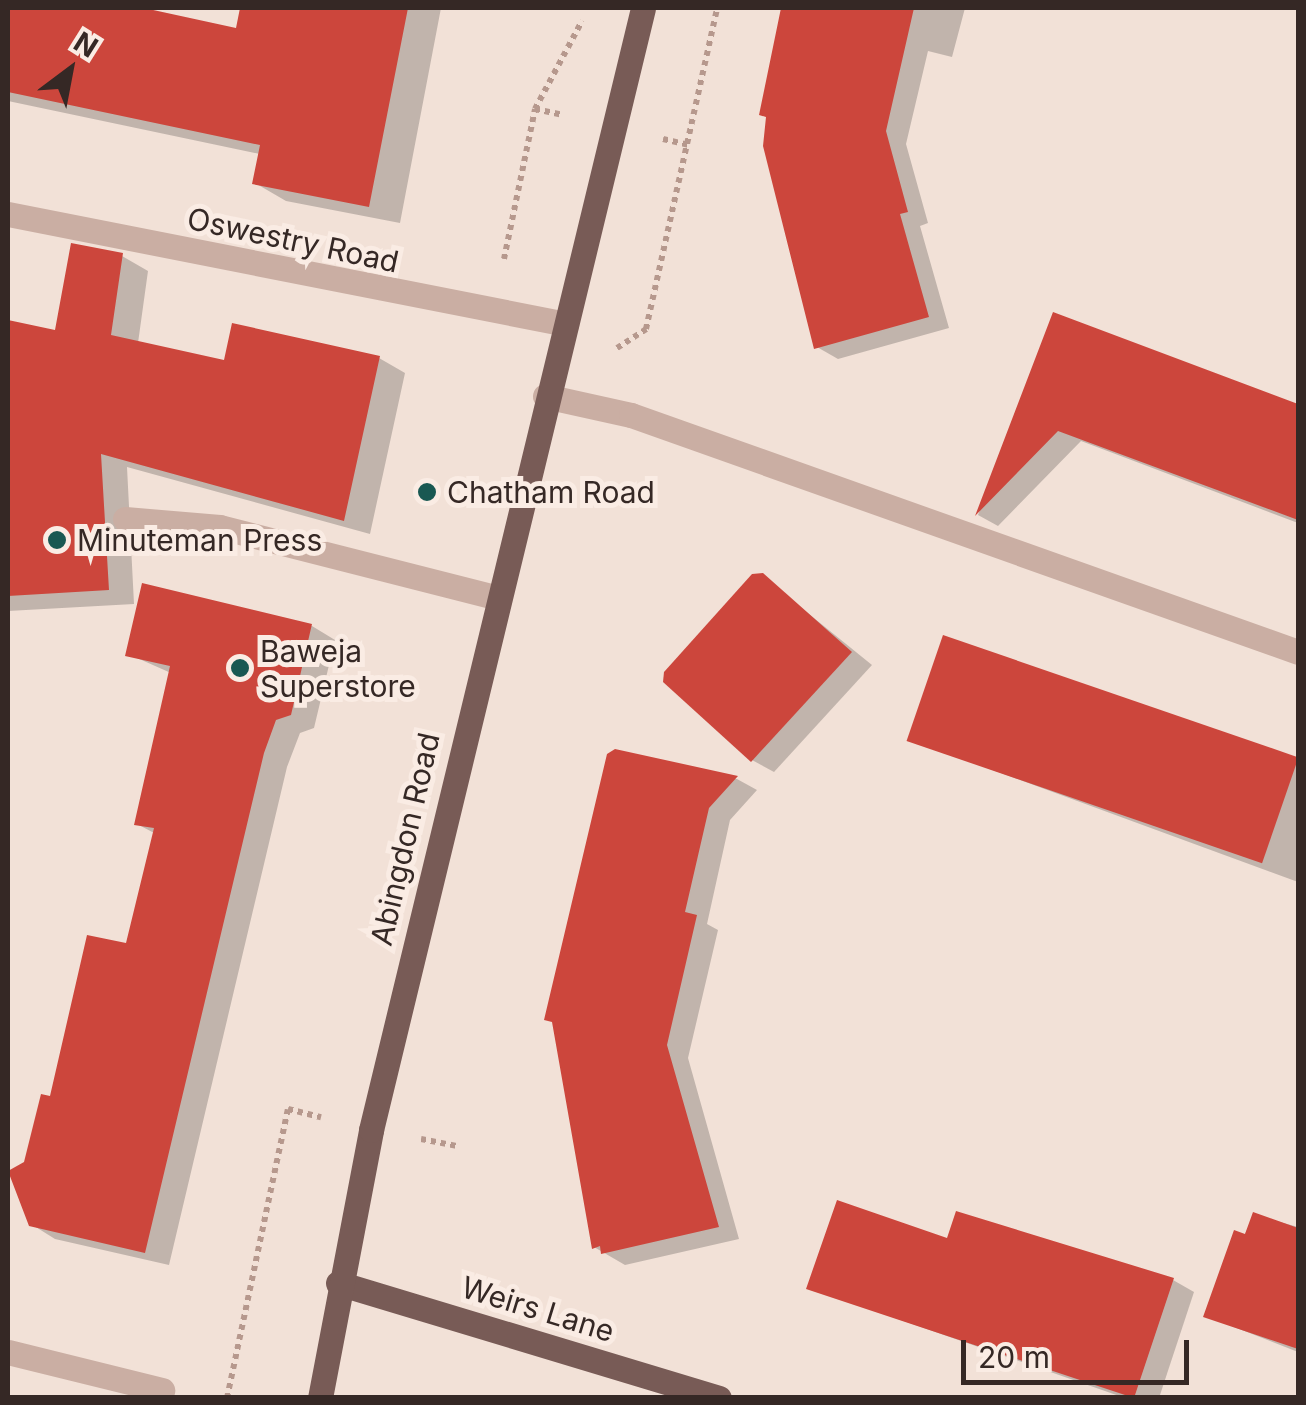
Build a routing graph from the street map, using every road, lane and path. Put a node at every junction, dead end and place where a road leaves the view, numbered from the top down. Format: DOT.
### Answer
graph roads {
  1 [pos="589,8"];
  2 [pos="643,8"];
  3 [pos="717,8"];
  4 [pos="535,109"];
  5 [pos="564,115"];
  6 [pos="662,139"];
  7 [pos="688,145"];
  8 [pos="8,214"];
  9 [pos="502,268"];
  10 [pos="566,324"];
  11 [pos="646,330"];
  12 [pos="546,396"];
  13 [pos="125,519"];
  14 [pos="495,598"];
  15 [pos="1298,652"];
  16 [pos="288,1109"];
  17 [pos="338,1283"];
  18 [pos="8,1352"];
  19 [pos="162,1390"];
  20 [pos="227,1398"];
  21 [pos="320,1398"];
  22 [pos="720,1398"];
  1 -- 4 [label="path"];
  2 -- 10 [label="main road, Abingdon Road"];
  3 -- 7 [label="path"];
  4 -- 5 [label="path"];
  4 -- 9 [label="path"];
  6 -- 7 [label="path"];
  7 -- 11 [label="path"];
  8 -- 10 [label="street, Oswestry Road"];
  10 -- 12 [label="main road, Abingdon Road"];
  12 -- 14 [label="main road, Abingdon Road"];
  12 -- 15 [label="street"];
  13 -- 14 [label="street"];
  14 -- 17 [label="main road, Abingdon Road"];
  16 -- 20 [label="path"];
  17 -- 21 [label="main road, Abingdon Road"];
  17 -- 22 [label="main road, Weirs Lane"];
  18 -- 19 [label="street"];
}
